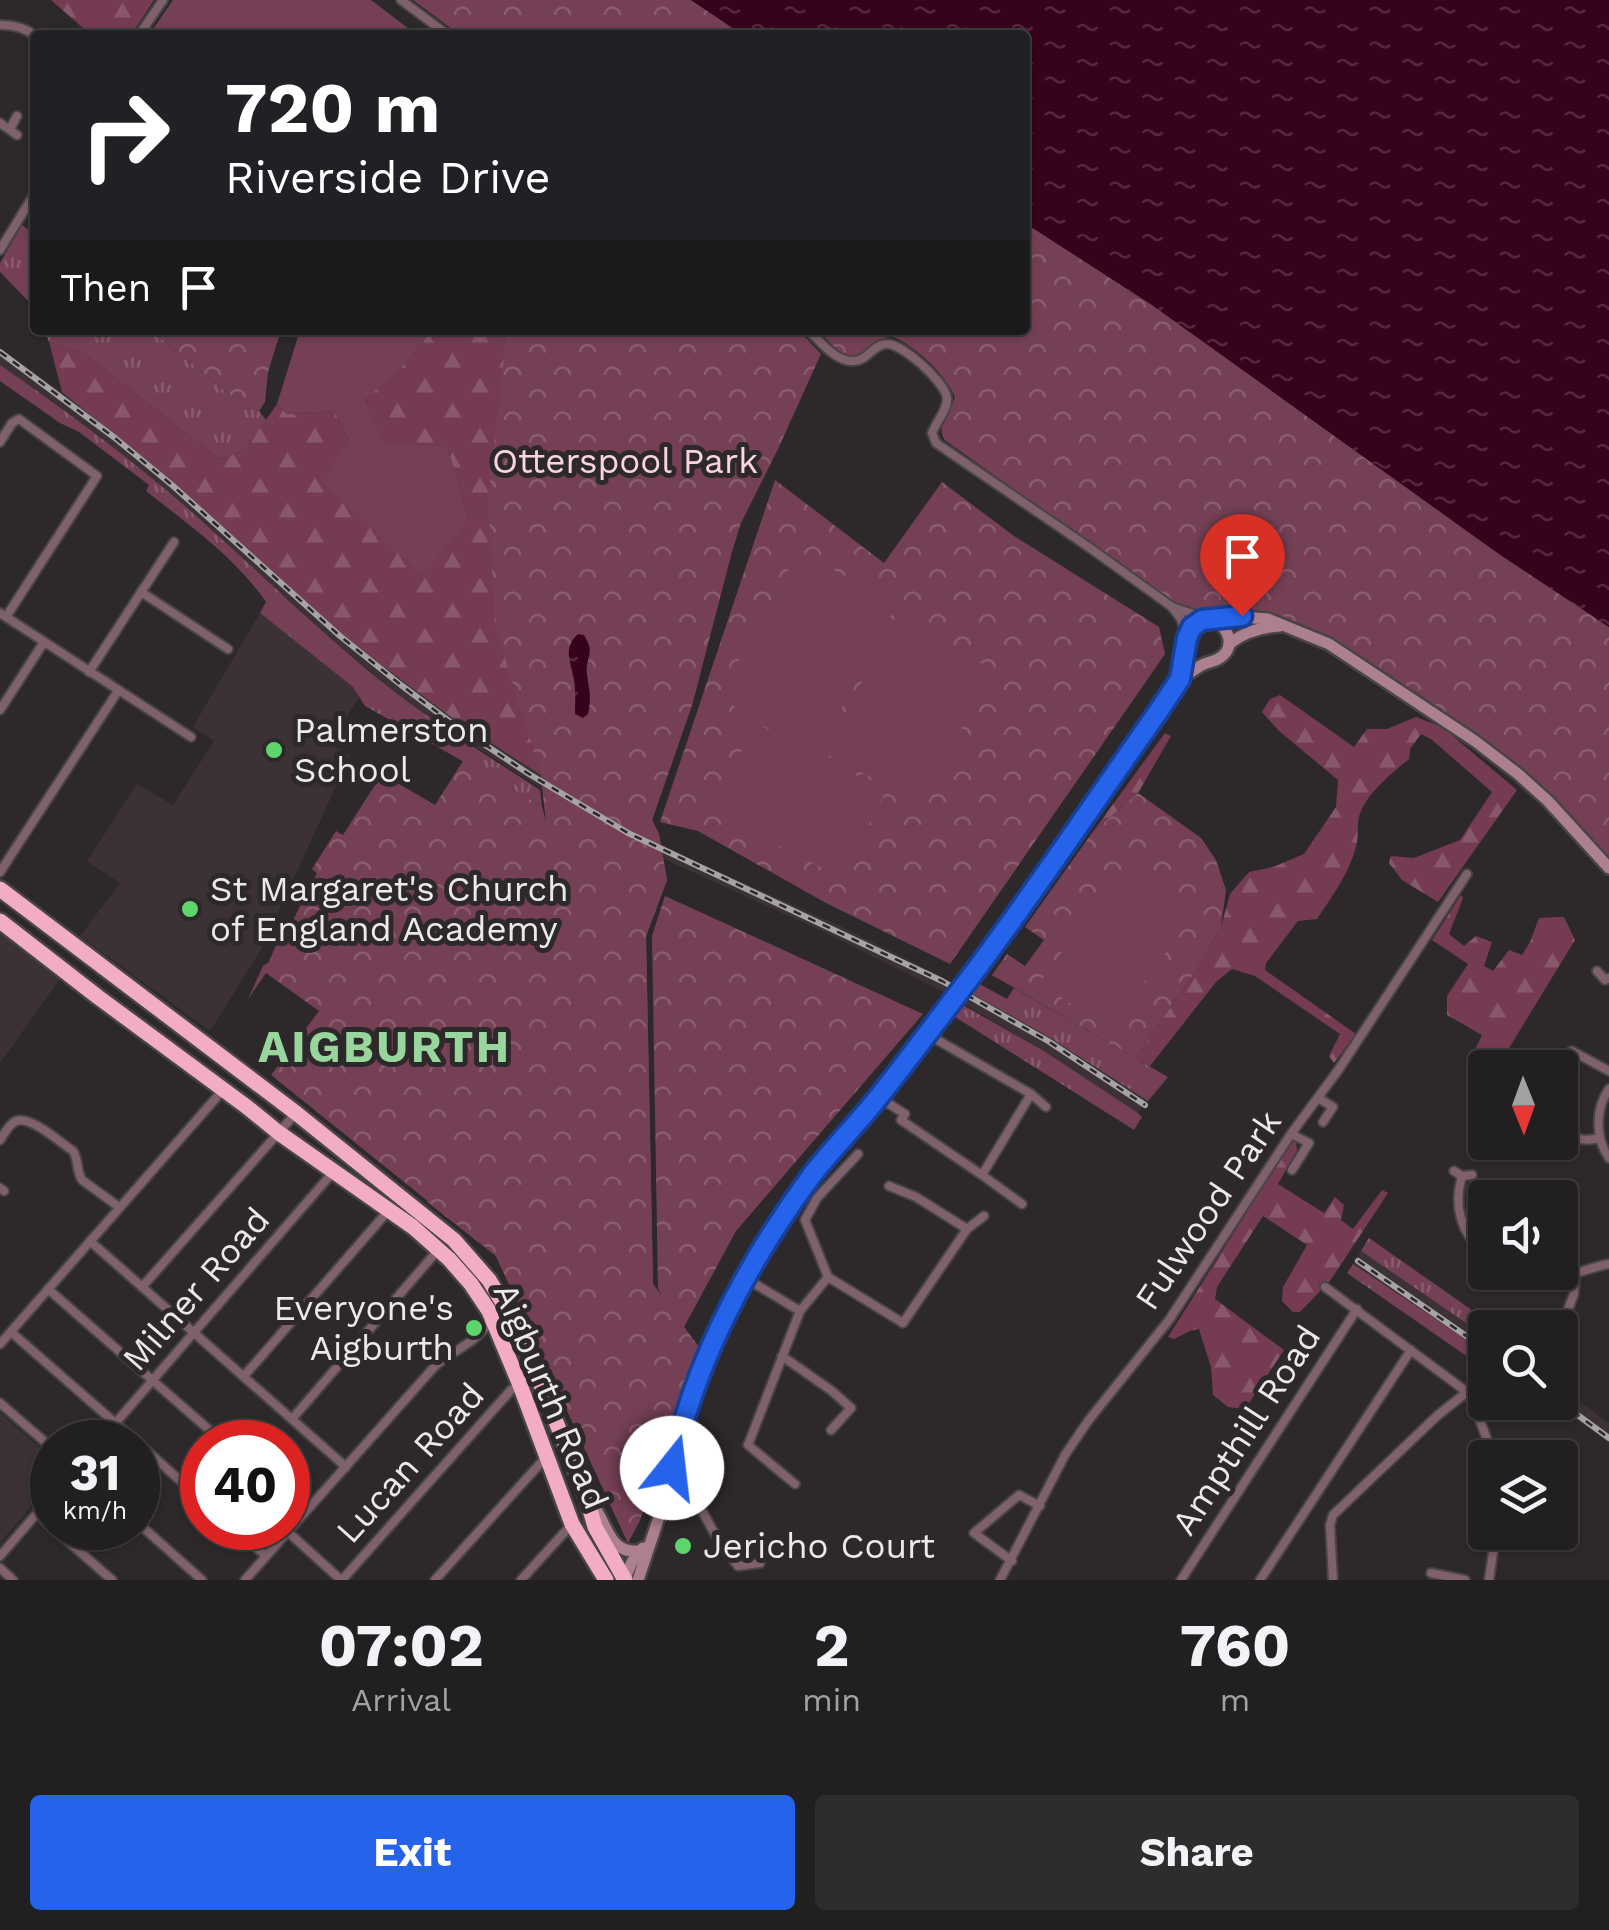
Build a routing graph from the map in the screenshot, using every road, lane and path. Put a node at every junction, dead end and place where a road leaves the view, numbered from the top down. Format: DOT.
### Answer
graph roads {
  1 [pos="163,0"];
  2 [pos="401,0"];
  3 [pos="0,25"];
  4 [pos="142,30"];
  5 [pos="441,30"];
  6 [pos="30,32"];
  7 [pos="17,116"];
  8 [pos="0,123"];
  9 [pos="30,201"];
  10 [pos="0,250"];
  11 [pos="814,335"];
  12 [pos="0,442"];
  13 [pos="174,542"];
  14 [pos="141,592"];
  15 [pos="1172,607"];
  16 [pos="3,615"];
  17 [pos="1210,619"];
  18 [pos="1284,626"];
  19 [pos="1187,641"];
  20 [pos="44,642"];
  21 [pos="1229,644"];
  22 [pos="228,649"];
  23 [pos="1207,661"];
  24 [pos="89,672"];
  25 [pos="1180,679"];
  26 [pos="118,691"];
  27 [pos="0,710"];
  28 [pos="191,736"];
  29 [pos="1609,868"];
  30 [pos="0,872"];
  31 [pos="1467,874"];
  32 [pos="0,889"];
  33 [pos="0,920"];
  34 [pos="1597,971"];
  35 [pos="1608,983"];
  36 [pos="927,1034"];
  37 [pos="1568,1040"];
  38 [pos="1572,1050"];
  39 [pos="1578,1054"];
  40 [pos="1609,1071"];
  41 [pos="1609,1089"];
  42 [pos="223,1090"];
  43 [pos="1032,1094"];
  44 [pos="878,1097"];
  45 [pos="1318,1098"];
  46 [pos="1046,1106"];
  47 [pos="296,1113"];
  48 [pos="1323,1122"];
  49 [pos="279,1132"];
  50 [pos="1316,1133"];
  51 [pos="1291,1134"];
  52 [pos="1600,1138"];
  53 [pos="1578,1139"];
  54 [pos="0,1140"];
  55 [pos="1309,1144"];
  56 [pos="858,1154"];
  57 [pos="1609,1158"];
  58 [pos="1292,1170"];
  59 [pos="334,1171"];
  60 [pos="1463,1174"];
  61 [pos="982,1175"];
  62 [pos="889,1186"];
  63 [pos="1022,1204"];
  64 [pos="119,1207"];
  65 [pos="389,1210"];
  66 [pos="984,1216"];
  67 [pos="967,1229"];
  68 [pos="1468,1236"];
  69 [pos="90,1242"];
  70 [pos="438,1250"];
  71 [pos="1609,1264"];
  72 [pos="1578,1274"];
  73 [pos="828,1277"];
  74 [pos="745,1278"];
  75 [pos="142,1287"];
  76 [pos="1325,1287"];
  77 [pos="48,1289"];
  78 [pos="800,1310"];
  79 [pos="1357,1310"];
  80 [pos="489,1312"];
  81 [pos="10,1332"];
  82 [pos="194,1332"];
  83 [pos="476,1339"];
  84 [pos="0,1344"];
  85 [pos="504,1346"];
  86 [pos="1411,1350"];
  87 [pos="782,1356"];
  88 [pos="244,1376"];
  89 [pos="153,1381"];
  90 [pos="520,1385"];
  91 [pos="1466,1392"];
  92 [pos="0,1403"];
  93 [pos="292,1419"];
  94 [pos="111,1420"];
  95 [pos="119,1420"];
  96 [pos="198,1420"];
  97 [pos="30,1429"];
  98 [pos="831,1430"];
  99 [pos="1487,1440"];
  100 [pos="546,1457"];
  101 [pos="160,1463"];
  102 [pos="346,1467"];
  103 [pos="180,1481"];
  104 [pos="795,1484"];
  105 [pos="586,1496"];
  106 [pos="666,1496"];
  107 [pos="1040,1506"];
  108 [pos="310,1507"];
  109 [pos="30,1522"];
  110 [pos="572,1524"];
  111 [pos="650,1542"];
  112 [pos="160,1543"];
  113 [pos="78,1550"];
  114 [pos="259,1550"];
  115 [pos="272,1550"];
  116 [pos="308,1550"];
  117 [pos="1494,1550"];
  118 [pos="639,1551"];
  119 [pos="0,1556"];
  120 [pos="266,1556"];
  121 [pos="1012,1561"];
  122 [pos="760,1563"];
  123 [pos="0,1568"];
  124 [pos="1431,1574"];
  125 [pos="1186,1578"];
  126 [pos="13,1580"];
  127 [pos="112,1580"];
  128 [pos="202,1580"];
  129 [pos="245,1580"];
  130 [pos="342,1580"];
  131 [pos="434,1580"];
  132 [pos="521,1580"];
  133 [pos="606,1580"];
  134 [pos="624,1580"];
  135 [pos="638,1580"];
  136 [pos="1000,1580"];
  137 [pos="1260,1580"];
  138 [pos="1332,1580"];
  139 [pos="1464,1580"];
  140 [pos="1490,1580"];
  1 -- 4 [label="street"];
  2 -- 5 [label="street"];
  3 -- 6 [label="street"];
  7 -- 8 [label="street"];
  9 -- 10 [label="street"];
  11 -- 15 [label="street"];
  12 -- 16 [label="street"];
  13 -- 14 [label="street"];
  14 -- 22 [label="street"];
  14 -- 24 [label="street"];
  15 -- 17 [label="street"];
  15 -- 19 [label="street"];
  16 -- 20 [label="street"];
  17 -- 18 [label="street"];
  17 -- 19 [label="street"];
  17 -- 21 [label="street"];
  18 -- 21 [label="street"];
  18 -- 29 [label="street"];
  19 -- 23 [label="street"];
  19 -- 25 [label="street"];
  20 -- 24 [label="street"];
  20 -- 27 [label="street"];
  21 -- 23 [label="street"];
  23 -- 25 [label="street"];
  24 -- 26 [label="street"];
  25 -- 36 [label="street, bridge"];
  26 -- 28 [label="street"];
  26 -- 30 [label="street"];
  31 -- 45 [label="street, Fulwood Park"];
  32 -- 47 [label="highway, Aigburth Road"];
  33 -- 42 [label="highway, Aigburth Road"];
  34 -- 35 [label="street"];
  36 -- 43 [label="street"];
  36 -- 44 [label="street"];
  37 -- 38 [label="street"];
  39 -- 40 [label="street"];
  41 -- 52 [label="street"];
  42 -- 49 [label="highway, Aigburth Road"];
  42 -- 64 [label="street"];
  43 -- 46 [label="street"];
  43 -- 61 [label="street"];
  44 -- 61 [label="street"];
  44 -- 74 [label="street"];
  45 -- 48 [label="street"];
  45 -- 51 [label="street, Fulwood Park"];
  47 -- 49 [label="street"];
  47 -- 105 [label="highway, Aigburth Road"];
  49 -- 59 [label="highway, Aigburth Road"];
  49 -- 75 [label="street"];
  50 -- 55 [label="street"];
  51 -- 55 [label="street"];
  51 -- 107 [label="street, Fulwood Park"];
  52 -- 53 [label="street"];
  52 -- 57 [label="street"];
  54 -- 64 [label="street"];
  55 -- 58 [label="street"];
  56 -- 73 [label="street"];
  59 -- 65 [label="highway, Aigburth Road"];
  59 -- 82 [label="street, Milner Road"];
  60 -- 68 [label="street"];
  61 -- 63 [label="street"];
  62 -- 67 [label="street"];
  64 -- 69 [label="street"];
  65 -- 70 [label="highway, Aigburth Road"];
  65 -- 88 [label="street"];
  66 -- 67 [label="street"];
  67 -- 73 [label="street"];
  69 -- 75 [label="street"];
  69 -- 77 [label="street"];
  70 -- 80 [label="highway, Aigburth Road"];
  70 -- 93 [label="street"];
  71 -- 72 [label="street"];
  73 -- 78 [label="street"];
  74 -- 78 [label="street"];
  74 -- 106 [label="street"];
  75 -- 82 [label="street"];
  76 -- 79 [label="street"];
  77 -- 81 [label="street"];
  77 -- 89 [label="street"];
  78 -- 87 [label="street"];
  79 -- 86 [label="street"];
  79 -- 125 [label="street, Ampthill Road"];
  80 -- 83 [label="street"];
  80 -- 85 [label="highway, Aigburth Road"];
  81 -- 84 [label="street"];
  81 -- 94 [label="street"];
  82 -- 88 [label="street"];
  82 -- 89 [label="street, Milner Road"];
  83 -- 85 [label="street"];
  83 -- 102 [label="street"];
  85 -- 90 [label="highway, Aigburth Road"];
  86 -- 91 [label="street"];
  86 -- 137 [label="street"];
  87 -- 98 [label="street"];
  87 -- 104 [label="street"];
  88 -- 93 [label="street"];
  89 -- 95 [label="street, Milner Road"];
  89 -- 96 [label="street"];
  90 -- 100 [label="highway, Aigburth Road"];
  90 -- 130 [label="street, Lucan Road"];
  91 -- 99 [label="street"];
  91 -- 138 [label="street"];
  92 -- 97 [label="street"];
  93 -- 102 [label="street"];
  100 -- 110 [label="highway, Aigburth Road"];
  100 -- 131 [label="street"];
  101 -- 103 [label="street"];
  102 -- 108 [label="street"];
  105 -- 118 [label="street"];
  105 -- 134 [label="highway, Aigburth Road"];
  106 -- 111 [label="street"];
  106 -- 122 [label="street"];
  107 -- 121 [label="street, Fulwood Park"];
  107 -- 121 [label="street"];
  109 -- 119 [label="street"];
  110 -- 132 [label="street"];
  110 -- 133 [label="highway, Aigburth Road"];
  111 -- 118 [label="street"];
  111 -- 135 [label="street"];
  112 -- 128 [label="street"];
  113 -- 127 [label="street"];
  114 -- 120 [label="street"];
  115 -- 120 [label="street"];
  116 -- 130 [label="street"];
  117 -- 140 [label="street"];
  118 -- 134 [label="street"];
  120 -- 129 [label="street"];
  121 -- 136 [label="street, Fulwood Park"];
  123 -- 126 [label="street"];
  124 -- 139 [label="street"];
}
